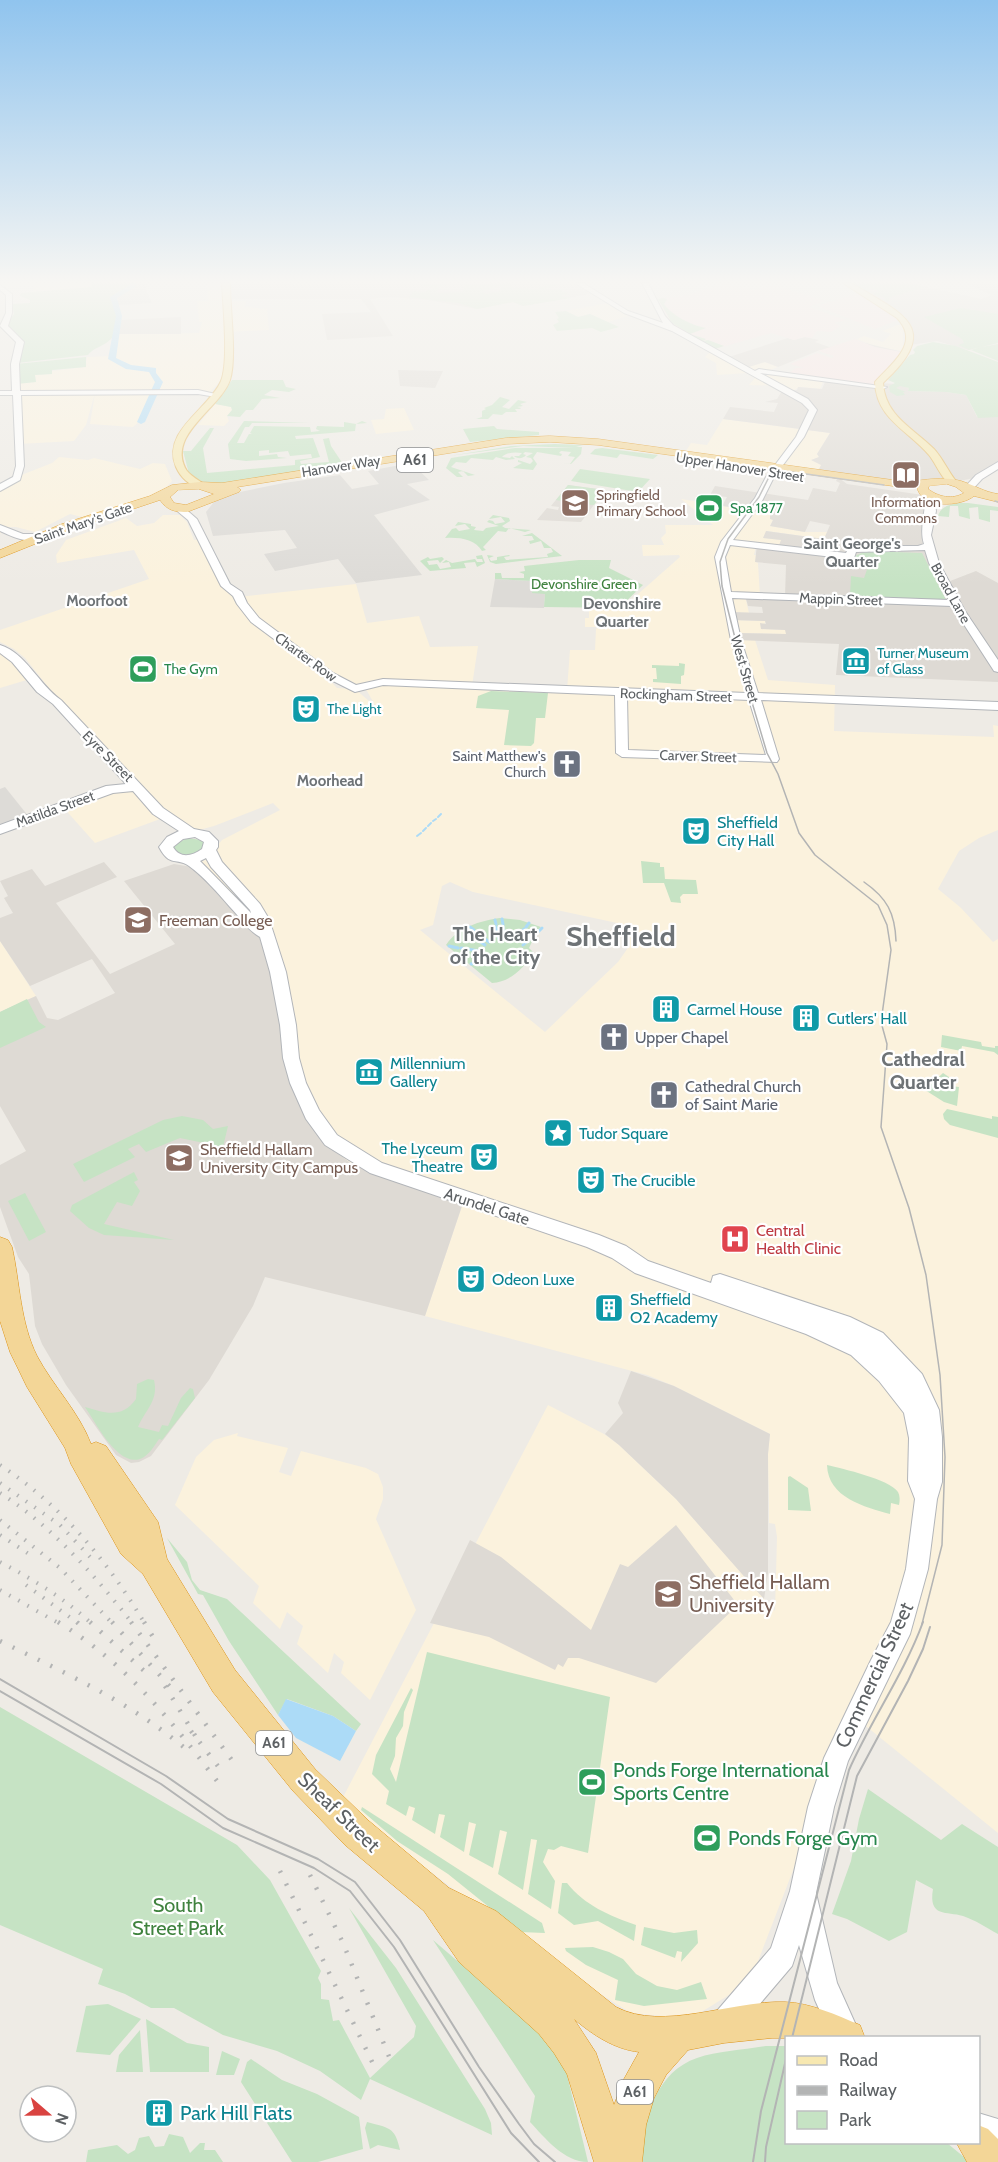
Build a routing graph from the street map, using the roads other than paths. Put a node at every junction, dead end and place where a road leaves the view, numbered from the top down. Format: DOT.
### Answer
graph roads {
  1 [pos="16,384"];
  2 [pos="223,384"];
  3 [pos="774,384"];
  4 [pos="859,384"];
  5 [pos="881,386"];
  6 [pos="1,393"];
  7 [pos="207,397"];
  8 [pos="16,398"];
  9 [pos="550,441"];
  10 [pos="174,444"];
  11 [pos="939,464"];
  12 [pos="998,465"];
  13 [pos="776,470"];
  14 [pos="979,477"];
  15 [pos="953,482"];
  16 [pos="202,485"];
  17 [pos="0,488"];
  18 [pos="969,489"];
  19 [pos="168,490"];
  20 [pos="929,490"];
  21 [pos="998,498"];
  22 [pos="210,500"];
  23 [pos="958,500"];
  24 [pos="998,504"];
  25 [pos="177,508"];
  26 [pos="931,511"];
  27 [pos="0,528"];
  28 [pos="0,534"];
  29 [pos="44,539"];
  30 [pos="928,546"];
  31 [pos="727,547"];
  32 [pos="2,556"];
  33 [pos="726,595"];
  34 [pos="955,603"];
  35 [pos="0,642"];
  36 [pos="0,648"];
  37 [pos="25,665"];
  38 [pos="998,669"];
  39 [pos="355,689"];
  40 [pos="621,693"];
  41 [pos="754,699"];
  42 [pos="998,706"];
  43 [pos="773,759"];
  44 [pos="124,773"];
  45 [pos="138,787"];
  46 [pos="111,789"];
  47 [pos="158,811"];
  48 [pos="0,830"];
  49 [pos="191,833"];
  50 [pos="169,843"];
  51 [pos="209,850"];
  52 [pos="191,860"];
  53 [pos="265,934"];
  54 [pos="0,1247"];
  55 [pos="682,1275"];
  56 [pos="926,1499"];
  57 [pos="802,1891"];
  58 [pos="437,1900"];
  59 [pos="724,2025"];
  60 [pos="678,2034"];
  61 [pos="845,2036"];
  62 [pos="847,2036"];
  63 [pos="980,2129"];
  64 [pos="998,2134"];
  65 [pos="977,2144"];
  66 [pos="613,2162"];
  67 [pos="623,2162"];
  68 [pos="993,2162"];
  1 -- 8 [label="street"];
  2 -- 7 [label="main road"];
  3 -- 13 [label="street, West Street"];
  4 -- 5 [label="street"];
  5 -- 11 [label="main road"];
  6 -- 8 [label="street"];
  7 -- 8 [label="street"];
  7 -- 10 [label="main road"];
  7 -- 10 [label="main road"];
  8 -- 17 [label="street"];
  9 -- 13 [label="highway, Upper Hanover Street / A61"];
  9 -- 16 [label="highway, Hanover Way / A61"];
  9 -- 22 [label="highway, Hanover Way / A61"];
  10 -- 16 [label="main road"];
  10 -- 19 [label="main road"];
  11 -- 15 [label="main road"];
  11 -- 20 [label="main road"];
  12 -- 14 [label="street"];
  13 -- 20 [label="highway, Upper Hanover Street / A61"];
  13 -- 31 [label="street, West Street"];
  14 -- 15 [label="street"];
  14 -- 18 [label="street"];
  15 -- 18 [label="highway"];
  15 -- 20 [label="highway"];
  16 -- 19 [label="highway, A61"];
  16 -- 22 [label="highway"];
  18 -- 21 [label="highway"];
  18 -- 23 [label="highway"];
  19 -- 25 [label="highway"];
  19 -- 29 [label="highway, Saint Mary's Gate / A61"];
  20 -- 23 [label="highway"];
  20 -- 26 [label="street"];
  22 -- 25 [label="highway, A61"];
  22 -- 39 [label="street, Charter Row"];
  23 -- 24 [label="highway"];
  23 -- 26 [label="street"];
  25 -- 29 [label="highway, Saint Mary's Gate / A61"];
  25 -- 39 [label="street, Charter Row"];
  26 -- 30 [label="street"];
  27 -- 29 [label="street"];
  28 -- 32 [label="street"];
  29 -- 32 [label="highway, Saint Mary's Gate / A61"];
  29 -- 32 [label="highway, Saint Mary's Gate / A61"];
  30 -- 31 [label="street"];
  30 -- 34 [label="street, Broad Lane"];
  31 -- 33 [label="street, West Street"];
  33 -- 34 [label="street, Mappin Street"];
  33 -- 41 [label="street, West Street"];
  34 -- 38 [label="street, Broad Lane"];
  35 -- 37 [label="street, Eyre Street"];
  36 -- 37 [label="street, Eyre Street"];
  37 -- 44 [label="street, Eyre Street"];
  39 -- 40 [label="street, Rockingham Street"];
  40 -- 41 [label="street, Rockingham Street"];
  40 -- 43 [label="street, Carver Street"];
  41 -- 42 [label="street, Rockingham Street"];
  41 -- 43 [label="street, West Street"];
  44 -- 45 [label="street, Eyre Street"];
  44 -- 46 [label="street, Matilda Street"];
  45 -- 46 [label="street, Matilda Street"];
  45 -- 47 [label="street, Eyre Street"];
  46 -- 48 [label="street, Matilda Street"];
  47 -- 49 [label="street, Eyre Street"];
  47 -- 50 [label="street, Eyre Street"];
  49 -- 50 [label="street"];
  49 -- 51 [label="street, Eyre Street"];
  50 -- 52 [label="street, Arundel Gate"];
  51 -- 52 [label="street"];
  51 -- 53 [label="street, Arundel Gate"];
  52 -- 53 [label="street, Arundel Gate"];
  53 -- 55 [label="street, Arundel Gate"];
  54 -- 58 [label="highway, Sheaf Street / A61"];
  55 -- 56 [label="street, Arundel Gate"];
  55 -- 56 [label="street, Arundel Gate"];
  56 -- 57 [label="street, Commercial Street"];
  57 -- 59 [label="street, Commercial Street"];
  57 -- 62 [label="street, Commercial Street"];
  58 -- 60 [label="highway, Sheaf Street / A61"];
  58 -- 66 [label="highway, Sheaf Street / A61"];
  59 -- 60 [label="highway, A61"];
  59 -- 61 [label="highway, A61"];
  60 -- 67 [label="highway, A61"];
  63 -- 64 [label="street"];
  65 -- 68 [label="highway"];
}
